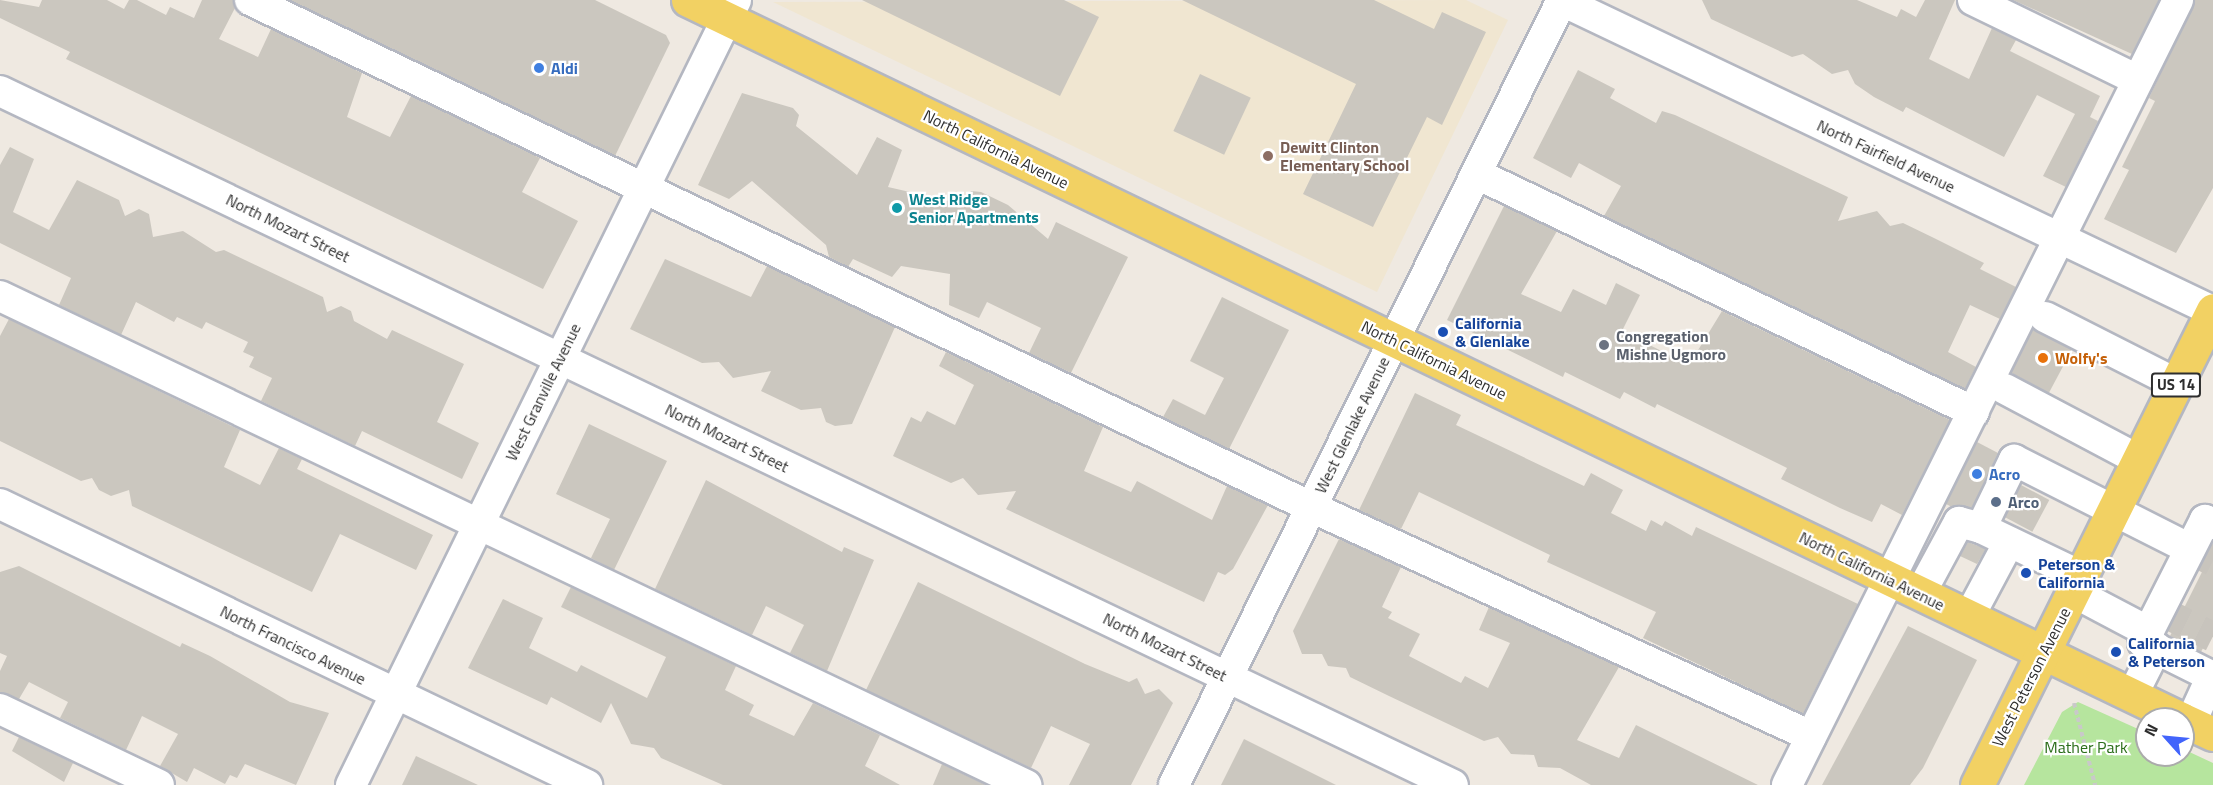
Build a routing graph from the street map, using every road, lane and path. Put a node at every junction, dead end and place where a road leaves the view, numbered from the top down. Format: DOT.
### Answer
graph roads {
  1 [pos="250,0"];
  2 [pos="688,0"];
  3 [pos="1561,0"];
  4 [pos="1973,0"];
  5 [pos="2178,0"];
  6 [pos="732,9"];
  7 [pos="2138,80"];
  8 [pos="0,90"];
  9 [pos="1477,174"];
  10 [pos="644,188"];
  11 [pos="2060,238"];
  12 [pos="0,296"];
  13 [pos="2213,311"];
  14 [pos="2045,318"];
  15 [pos="1394,340"];
  16 [pos="561,358"];
  17 [pos="2176,384"];
  18 [pos="2005,389"];
  19 [pos="1974,412"];
  20 [pos="2139,460"];
  21 [pos="0,504"];
  22 [pos="1311,507"];
  23 [pos="2115,509"];
  24 [pos="479,524"];
  25 [pos="2213,524"];
  26 [pos="1981,528"];
  27 [pos="2009,542"];
  28 [pos="2190,549"];
  29 [pos="1891,580"];
  30 [pos="2077,584"];
  31 [pos="1920,594"];
  32 [pos="1969,617"];
  33 [pos="2152,640"];
  34 [pos="2043,653"];
  35 [pos="1227,677"];
  36 [pos="2213,677"];
  37 [pos="396,694"];
  38 [pos="2132,696"];
  39 [pos="2074,703"];
  40 [pos="2156,707"];
  41 [pos="0,709"];
  42 [pos="2195,717"];
  43 [pos="1811,736"];
  44 [pos="159,785"];
  45 [pos="351,785"];
  46 [pos="587,785"];
  47 [pos="1026,785"];
  48 [pos="1174,785"];
  49 [pos="1453,785"];
  50 [pos="1787,785"];
  51 [pos="1977,785"];
  52 [pos="2095,785"];
  1 -- 10 [label="street"];
  2 -- 6 [label="main road, North California Avenue"];
  3 -- 9 [label="street, West Glenlake Avenue"];
  3 -- 11 [label="street, North Fairfield Avenue"];
  4 -- 7 [label="street"];
  5 -- 7 [label="street"];
  6 -- 10 [label="street, West Granville Avenue"];
  6 -- 15 [label="main road, North California Avenue"];
  7 -- 11 [label="street"];
  8 -- 16 [label="street, North Mozart Street"];
  9 -- 15 [label="street, West Glenlake Avenue"];
  9 -- 19 [label="street"];
  10 -- 16 [label="street, West Granville Avenue"];
  10 -- 22 [label="street"];
  11 -- 13 [label="street, North Fairfield Avenue"];
  11 -- 19 [label="street"];
  12 -- 24 [label="street"];
  13 -- 17 [label="main road, West Peterson Avenue / US 14"];
  14 -- 17 [label="street"];
  15 -- 22 [label="street, West Glenlake Avenue"];
  15 -- 29 [label="main road, North California Avenue"];
  16 -- 24 [label="street, West Granville Avenue"];
  16 -- 35 [label="street, North Mozart Street"];
  17 -- 20 [label="main road, West Peterson Avenue / US 14"];
  18 -- 20 [label="street"];
  19 -- 29 [label="street"];
  20 -- 23 [label="main road, West Peterson Avenue / US 14"];
  21 -- 37 [label="street, North Francisco Avenue"];
  22 -- 35 [label="street, West Glenlake Avenue"];
  22 -- 43 [label="street"];
  23 -- 26 [label="street"];
  23 -- 28 [label="street"];
  23 -- 30 [label="main road, West Peterson Avenue / US 14"];
  24 -- 37 [label="street, West Granville Avenue"];
  24 -- 47 [label="street"];
  25 -- 28 [label="street"];
  26 -- 27 [label="street"];
  26 -- 31 [label="street"];
  27 -- 30 [label="street"];
  27 -- 32 [label="street"];
  28 -- 33 [label="street"];
  29 -- 31 [label="main road, North California Avenue"];
  29 -- 43 [label="street"];
  30 -- 33 [label="street"];
  30 -- 34 [label="main road, West Peterson Avenue / US 14"];
  31 -- 32 [label="main road, North California Avenue"];
  32 -- 34 [label="main road, North California Avenue"];
  33 -- 36 [label="street"];
  33 -- 38 [label="street"];
  34 -- 38 [label="main road, North California Avenue"];
  34 -- 51 [label="main road, West Peterson Avenue / US 14"];
  35 -- 48 [label="street, West Glenlake Avenue"];
  35 -- 49 [label="street, North Mozart Street"];
  36 -- 42 [label="street"];
  37 -- 45 [label="street, West Granville Avenue"];
  37 -- 46 [label="street, North Francisco Avenue"];
  38 -- 40 [label="main road, North California Avenue"];
  39 -- 52 [label="path"];
  41 -- 44 [label="street"];
  43 -- 50 [label="street"];
}
